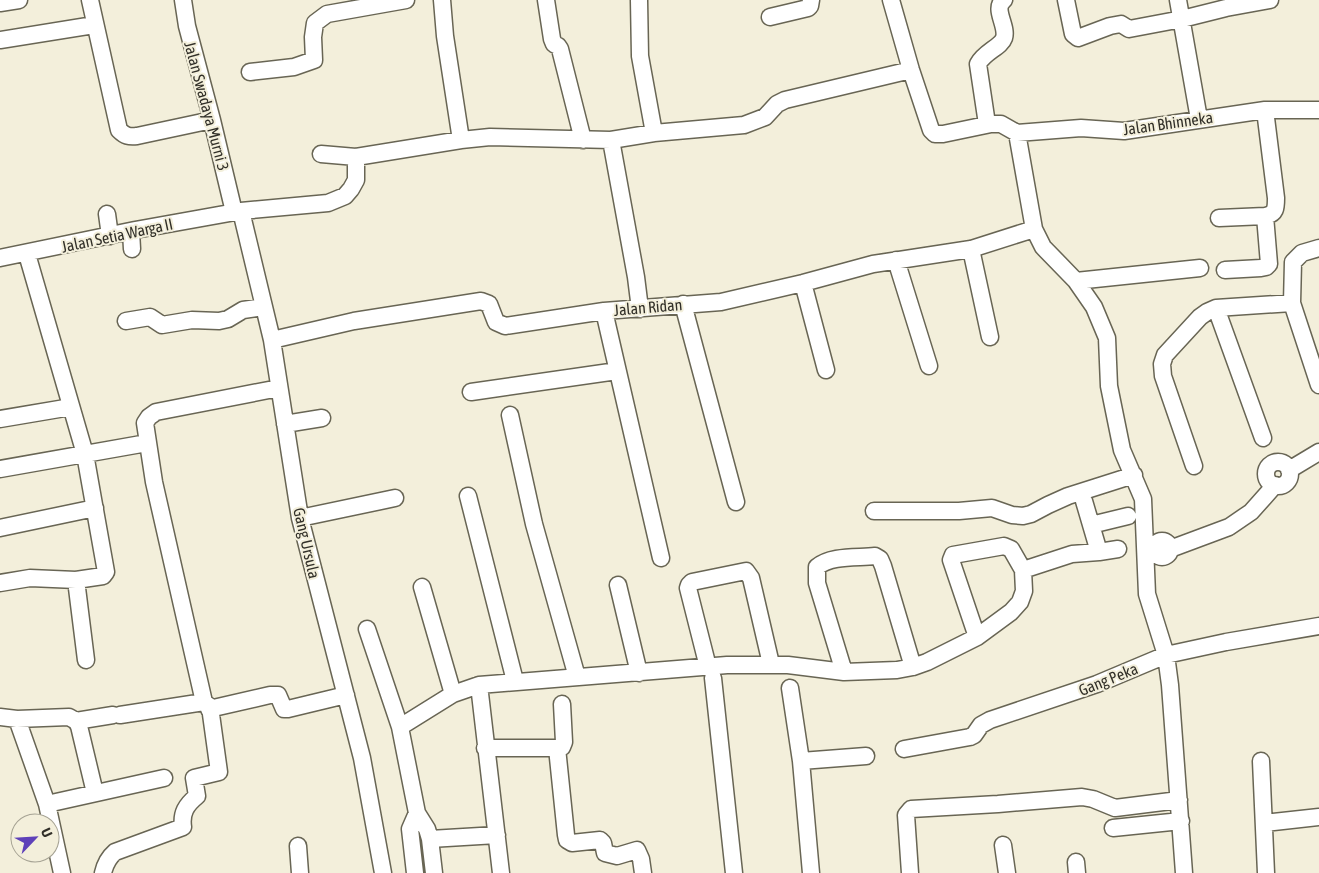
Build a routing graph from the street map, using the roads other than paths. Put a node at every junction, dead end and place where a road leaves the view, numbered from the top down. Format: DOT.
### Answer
graph roads {
  1 [pos="90,0"];
  2 [pos="183,0"];
  3 [pos="319,0"];
  4 [pos="406,0"];
  5 [pos="442,0"];
  6 [pos="546,0"];
  7 [pos="639,0"];
  8 [pos="811,0"];
  9 [pos="891,0"];
  10 [pos="1004,0"];
  11 [pos="1066,0"];
  12 [pos="1178,0"];
  13 [pos="1270,0"];
  14 [pos="321,17"];
  15 [pos="770,17"];
  16 [pos="1182,19"];
  17 [pos="94,25"];
  18 [pos="0,40"];
  19 [pos="911,70"];
  20 [pos="250,72"];
  21 [pos="1265,110"];
  22 [pos="1319,110"];
  23 [pos="1200,119"];
  24 [pos="212,120"];
  25 [pos="987,124"];
  26 [pos="1017,132"];
  27 [pos="654,133"];
  28 [pos="461,140"];
  29 [pos="583,140"];
  30 [pos="611,140"];
  31 [pos="321,154"];
  32 [pos="356,157"];
  33 [pos="238,212"];
  34 [pos="107,214"];
  35 [pos="1265,216"];
  36 [pos="1219,218"];
  37 [pos="1034,229"];
  38 [pos="131,231"];
  39 [pos="110,236"];
  40 [pos="1319,248"];
  41 [pos="132,249"];
  42 [pos="971,249"];
  43 [pos="27,254"];
  44 [pos="0,258"];
  45 [pos="896,260"];
  46 [pos="1200,268"];
  47 [pos="1225,270"];
  48 [pos="1076,281"];
  49 [pos="804,283"];
  50 [pos="1292,303"];
  51 [pos="683,304"];
  52 [pos="264,307"];
  53 [pos="1216,308"];
  54 [pos="640,310"];
  55 [pos="604,311"];
  56 [pos="126,321"];
  57 [pos="990,337"];
  58 [pos="272,340"];
  59 [pos="929,366"];
  60 [pos="826,370"];
  61 [pos="617,371"];
  62 [pos="1319,385"];
  63 [pos="279,388"];
  64 [pos="471,392"];
  65 [pos="71,407"];
  66 [pos="510,415"];
  67 [pos="0,418"];
  68 [pos="322,418"];
  69 [pos="285,424"];
  70 [pos="1263,438"];
  71 [pos="147,443"];
  72 [pos="1319,452"];
  73 [pos="85,454"];
  74 [pos="1194,466"];
  75 [pos="0,469"];
  76 [pos="1134,475"];
  77 [pos="468,496"];
  78 [pos="394,498"];
  79 [pos="1084,501"];
  80 [pos="736,502"];
  81 [pos="95,508"];
  82 [pos="874,510"];
  83 [pos="1128,516"];
  84 [pos="300,518"];
  85 [pos="1091,525"];
  86 [pos="0,528"];
  87 [pos="1159,547"];
  88 [pos="1118,548"];
  89 [pos="1099,552"];
  90 [pos="661,558"];
  91 [pos="1023,570"];
  92 [pos="76,580"];
  93 [pos="0,583"];
  94 [pos="618,585"];
  95 [pos="422,587"];
  96 [pos="1319,626"];
  97 [pos="367,629"];
  98 [pos="977,637"];
  99 [pos="1166,655"];
  100 [pos="86,660"];
  101 [pos="771,664"];
  102 [pos="913,667"];
  103 [pos="711,672"];
  104 [pos="844,672"];
  105 [pos="639,673"];
  106 [pos="577,677"];
  107 [pos="514,681"];
  108 [pos="479,685"];
  109 [pos="790,688"];
  110 [pos="453,694"];
  111 [pos="346,695"];
  112 [pos="562,704"];
  113 [pos="206,706"];
  114 [pos="0,717"];
  115 [pos="17,719"];
  116 [pos="76,721"];
  117 [pos="400,727"];
  118 [pos="485,748"];
  119 [pos="557,748"];
  120 [pos="904,749"];
  121 [pos="866,756"];
  122 [pos="1261,760"];
  123 [pos="801,761"];
  124 [pos="164,778"];
  125 [pos="95,793"];
  126 [pos="1179,800"];
  127 [pos="48,804"];
  128 [pos="417,813"];
  129 [pos="1319,817"];
  130 [pos="1181,821"];
  131 [pos="1264,822"];
  132 [pos="1113,828"];
  133 [pos="497,835"];
  134 [pos="430,839"];
  135 [pos="1003,845"];
  136 [pos="298,846"];
  137 [pos="62,873"];
  138 [pos="103,873"];
  139 [pos="300,873"];
  140 [pos="383,873"];
  141 [pos="415,873"];
  142 [pos="434,873"];
  143 [pos="501,873"];
  144 [pos="642,873"];
  145 [pos="734,873"];
  146 [pos="810,873"];
  147 [pos="910,873"];
  148 [pos="1007,873"];
  149 [pos="1184,873"];
  150 [pos="1266,873"];
  1 -- 17 [label="street"];
  2 -- 24 [label="street, Jalan Swadaya Murni 3"];
  3 -- 14 [label="street"];
  4 -- 14 [label="street"];
  5 -- 28 [label="street"];
  6 -- 29 [label="street"];
  7 -- 27 [label="street"];
  8 -- 15 [label="street"];
  9 -- 19 [label="street"];
  10 -- 25 [label="street"];
  11 -- 16 [label="street"];
  12 -- 16 [label="street"];
  13 -- 16 [label="street"];
  14 -- 20 [label="street"];
  16 -- 23 [label="street"];
  17 -- 18 [label="street"];
  17 -- 24 [label="street"];
  19 -- 25 [label="street"];
  19 -- 27 [label="street"];
  21 -- 22 [label="street, Jalan Bhinneka"];
  21 -- 23 [label="street, Jalan Bhinneka"];
  21 -- 35 [label="street"];
  23 -- 26 [label="street, Jalan Bhinneka"];
  24 -- 33 [label="street, Jalan Swadaya Murni 3"];
  25 -- 26 [label="street"];
  26 -- 37 [label="street"];
  27 -- 30 [label="street"];
  28 -- 29 [label="street"];
  28 -- 32 [label="street"];
  29 -- 30 [label="street"];
  30 -- 54 [label="street"];
  31 -- 32 [label="street"];
  32 -- 33 [label="street, Jalan Setia Warga II"];
  33 -- 38 [label="street, Jalan Setia Warga II"];
  33 -- 52 [label="street, Gang Ursula"];
  34 -- 39 [label="street"];
  35 -- 36 [label="street"];
  35 -- 47 [label="street"];
  37 -- 42 [label="street, Jalan Ridan"];
  37 -- 48 [label="street"];
  38 -- 39 [label="street, Jalan Setia Warga II"];
  38 -- 41 [label="street"];
  39 -- 43 [label="street, Jalan Setia Warga II"];
  40 -- 50 [label="street"];
  42 -- 45 [label="street, Jalan Ridan"];
  42 -- 57 [label="street"];
  43 -- 44 [label="street, Jalan Setia Warga II"];
  43 -- 65 [label="street"];
  45 -- 49 [label="street, Jalan Ridan"];
  45 -- 59 [label="street"];
  46 -- 48 [label="street"];
  48 -- 76 [label="street"];
  49 -- 51 [label="street, Jalan Ridan"];
  49 -- 60 [label="street"];
  50 -- 53 [label="street"];
  50 -- 62 [label="street"];
  51 -- 54 [label="street, Jalan Ridan"];
  51 -- 80 [label="street"];
  52 -- 56 [label="street"];
  52 -- 58 [label="street, Gang Ursula"];
  53 -- 70 [label="street"];
  53 -- 74 [label="street"];
  54 -- 55 [label="street, Jalan Ridan"];
  55 -- 58 [label="street, Jalan Ridan"];
  55 -- 61 [label="street"];
  58 -- 63 [label="street, Gang Ursula"];
  61 -- 64 [label="street"];
  61 -- 90 [label="street"];
  63 -- 69 [label="street, Gang Ursula"];
  63 -- 71 [label="street"];
  65 -- 67 [label="street"];
  65 -- 73 [label="street"];
  66 -- 106 [label="street"];
  68 -- 69 [label="street"];
  69 -- 84 [label="street, Gang Ursula"];
  71 -- 73 [label="street"];
  71 -- 113 [label="street"];
  72 -- 87 [label="street"];
  73 -- 75 [label="street"];
  73 -- 81 [label="street"];
  76 -- 82 [label="street"];
  76 -- 87 [label="street"];
  77 -- 107 [label="street"];
  78 -- 84 [label="street"];
  79 -- 85 [label="street"];
  81 -- 86 [label="street"];
  81 -- 92 [label="street"];
  83 -- 85 [label="street"];
  84 -- 111 [label="street, Gang Ursula"];
  85 -- 89 [label="street"];
  87 -- 99 [label="street"];
  88 -- 89 [label="street"];
  89 -- 91 [label="street"];
  91 -- 98 [label="street"];
  91 -- 98 [label="street"];
  92 -- 93 [label="street"];
  92 -- 100 [label="street"];
  94 -- 105 [label="street"];
  95 -- 110 [label="street"];
  96 -- 99 [label="street, Gang Peka"];
  97 -- 117 [label="street"];
  98 -- 102 [label="street"];
  99 -- 120 [label="street, Gang Peka"];
  99 -- 126 [label="street"];
  101 -- 103 [label="street"];
  101 -- 103 [label="street"];
  101 -- 104 [label="street"];
  102 -- 104 [label="street"];
  102 -- 104 [label="street"];
  103 -- 105 [label="street"];
  103 -- 145 [label="street"];
  105 -- 106 [label="street"];
  106 -- 107 [label="street"];
  107 -- 108 [label="street"];
  108 -- 110 [label="street"];
  108 -- 118 [label="street"];
  109 -- 123 [label="street"];
  110 -- 117 [label="street"];
  111 -- 113 [label="street"];
  111 -- 140 [label="street, Gang Ursula"];
  112 -- 119 [label="street"];
  113 -- 116 [label="street"];
  113 -- 138 [label="street"];
  114 -- 115 [label="street"];
  115 -- 116 [label="street"];
  115 -- 127 [label="street"];
  116 -- 125 [label="street"];
  117 -- 128 [label="street"];
  118 -- 119 [label="street"];
  118 -- 133 [label="street"];
  119 -- 144 [label="street"];
  121 -- 123 [label="street"];
  122 -- 131 [label="street"];
  123 -- 146 [label="street"];
  124 -- 125 [label="street"];
  125 -- 127 [label="street"];
  126 -- 130 [label="street"];
  126 -- 147 [label="street"];
  127 -- 137 [label="street"];
  128 -- 134 [label="street"];
  128 -- 141 [label="street"];
  129 -- 131 [label="street"];
  130 -- 132 [label="street"];
  130 -- 149 [label="street"];
  131 -- 150 [label="street"];
  133 -- 134 [label="street"];
  133 -- 143 [label="street"];
  134 -- 142 [label="street"];
  135 -- 148 [label="street"];
  136 -- 139 [label="street"];
}
